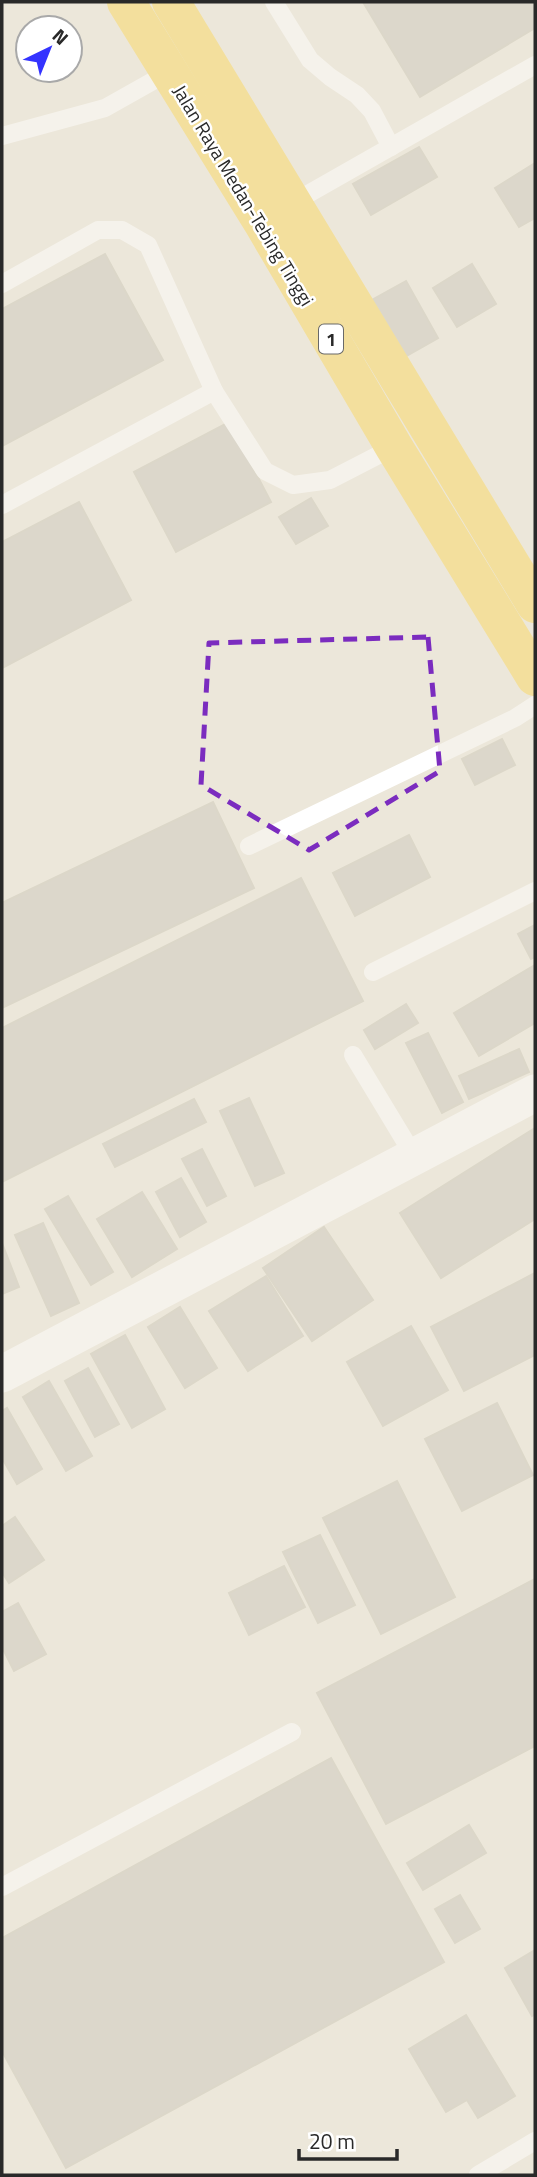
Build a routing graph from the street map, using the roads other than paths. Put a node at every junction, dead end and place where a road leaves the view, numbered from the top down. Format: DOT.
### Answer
graph roads {
  1 [pos="126,2"];
  2 [pos="171,2"];
  3 [pos="274,2"];
  4 [pos="535,65"];
  5 [pos="169,72"];
  6 [pos="2,136"];
  7 [pos="391,147"];
  8 [pos="294,202"];
  9 [pos="2,284"];
  10 [pos="215,391"];
  11 [pos="394,447"];
  12 [pos="2,505"];
  13 [pos="535,604"];
  14 [pos="535,677"];
  15 [pos="535,705"];
  16 [pos="249,846"];
  17 [pos="535,891"];
  18 [pos="373,972"];
  19 [pos="353,1055"];
  20 [pos="535,1093"];
  21 [pos="414,1156"];
  22 [pos="2,1374"];
  23 [pos="292,1732"];
  24 [pos="2,1887"];
  25 [pos="535,2141"];
  26 [pos="478,2175"];
  1 -- 5 [label="highway, Jalan Raya Medan-Tebing Tinggi / 1"];
  2 -- 8 [label="highway, Jalan Raya Medan-Tebing Tinggi / 1"];
  3 -- 7 [label="lane"];
  4 -- 7 [label="lane"];
  5 -- 6 [label="lane"];
  5 -- 11 [label="highway, Jalan Raya Medan-Tebing Tinggi / 1"];
  7 -- 8 [label="lane"];
  8 -- 13 [label="highway, Jalan Raya Medan-Tebing Tinggi / 1"];
  9 -- 10 [label="lane"];
  10 -- 11 [label="lane"];
  10 -- 12 [label="lane"];
  11 -- 14 [label="highway, Jalan Raya Medan-Tebing Tinggi / 1"];
  15 -- 16 [label="lane"];
  17 -- 18 [label="lane"];
  19 -- 21 [label="lane"];
  20 -- 21 [label="street"];
  21 -- 22 [label="street"];
  23 -- 24 [label="lane"];
  25 -- 26 [label="lane"];
}
